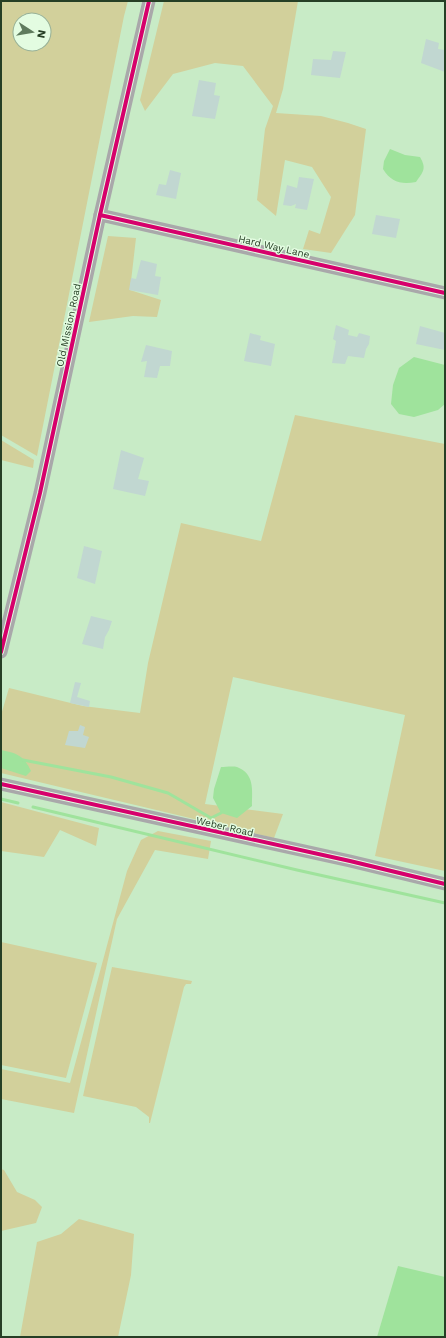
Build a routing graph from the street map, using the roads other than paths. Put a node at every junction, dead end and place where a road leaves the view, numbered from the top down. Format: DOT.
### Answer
graph roads {
  1 [pos="149,1"];
  2 [pos="100,215"];
  3 [pos="445,293"];
  4 [pos="1,652"];
  5 [pos="1,784"];
  6 [pos="445,884"];
  1 -- 2 [label="street, Old Mission Road"];
  2 -- 3 [label="street, Hard Way Lane"];
  2 -- 4 [label="street, Old Mission Road"];
  5 -- 6 [label="street, Weber Road"];
}
